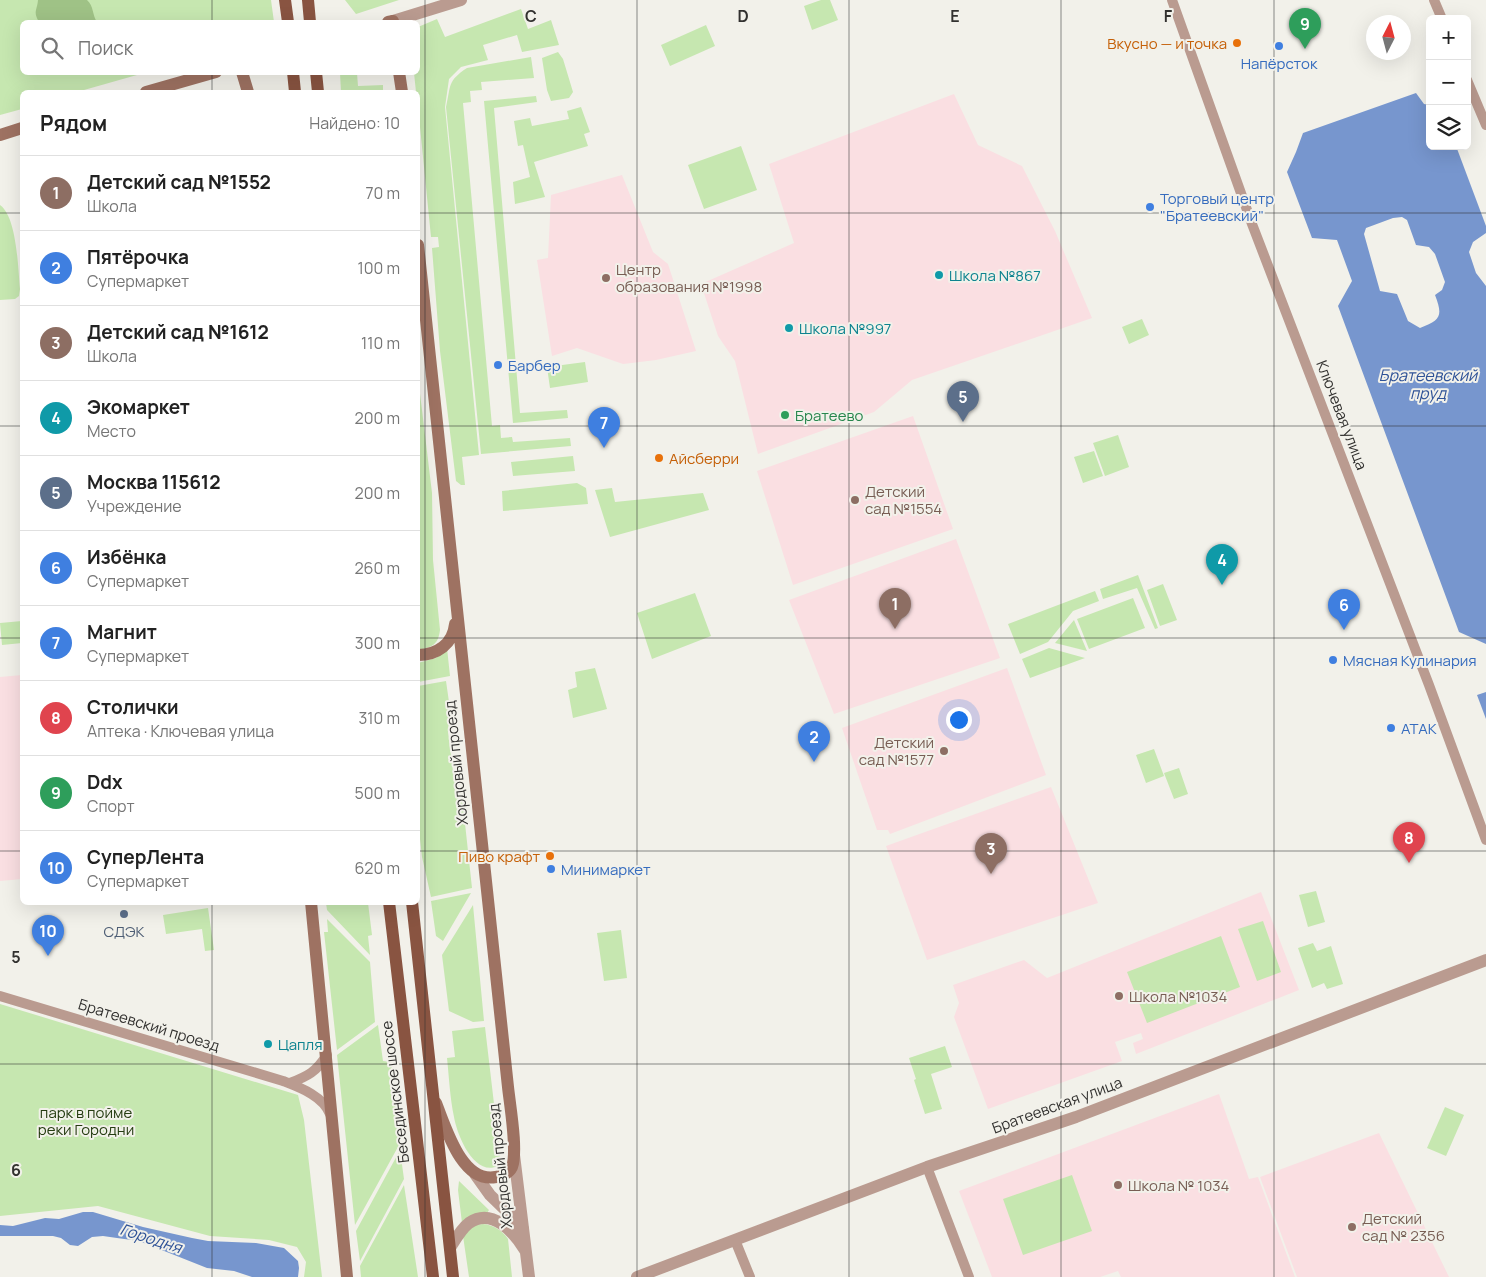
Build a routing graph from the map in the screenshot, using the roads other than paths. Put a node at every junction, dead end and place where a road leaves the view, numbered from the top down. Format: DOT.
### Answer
graph roads {
  1 [pos="285,0"];
  2 [pos="308,0"];
  3 [pos="461,0"];
  4 [pos="1172,0"];
  5 [pos="1434,0"];
  6 [pos="1440,15"];
  7 [pos="288,20"];
  8 [pos="310,20"];
  9 [pos="398,20"];
  10 [pos="206,75"];
  11 [pos="243,75"];
  12 [pos="293,75"];
  13 [pos="316,75"];
  14 [pos="399,75"];
  15 [pos="1471,89"];
  16 [pos="153,90"];
  17 [pos="247,90"];
  18 [pos="295,90"];
  19 [pos="318,90"];
  20 [pos="402,90"];
  21 [pos="1486,125"];
  22 [pos="20,129"];
  23 [pos="0,135"];
  24 [pos="420,264"];
  25 [pos="456,614"];
  26 [pos="420,655"];
  27 [pos="1486,840"];
  28 [pos="311,905"];
  29 [pos="389,905"];
  30 [pos="412,905"];
  31 [pos="1486,960"];
  32 [pos="0,996"];
  33 [pos="327,1055"];
  34 [pos="290,1083"];
  35 [pos="433,1094"];
  36 [pos="333,1120"];
  37 [pos="514,1156"];
  38 [pos="927,1167"];
  39 [pos="475,1174"];
  40 [pos="523,1227"];
  41 [pos="735,1240"];
  42 [pos="450,1248"];
  43 [pos="526,1252"];
  44 [pos="347,1277"];
  45 [pos="433,1277"];
  46 [pos="453,1277"];
  47 [pos="528,1277"];
  48 [pos="637,1277"];
  49 [pos="750,1277"];
  50 [pos="969,1277"];
  1 -- 7 [label="main road"];
  2 -- 8 [label="main road"];
  3 -- 9 [label="street"];
  4 -- 27 [label="street, Ключевая улица"];
  5 -- 6 [label="street"];
  10 -- 16 [label="main road"];
  11 -- 17 [label="main road"];
  12 -- 18 [label="main road"];
  13 -- 19 [label="main road"];
  14 -- 20 [label="main road"];
  15 -- 21 [label="street"];
  22 -- 23 [label="main road"];
  24 -- 25 [label="main road, Хордовый проезд"];
  25 -- 26 [label="main road"];
  25 -- 37 [label="main road, Хордовый проезд"];
  28 -- 33 [label="main road"];
  29 -- 45 [label="main road, Бесединское шоссе"];
  30 -- 35 [label="main road"];
  31 -- 38 [label="street, Братеевская улица"];
  32 -- 34 [label="street, Братеевский проезд"];
  33 -- 34 [label="street"];
  33 -- 36 [label="main road"];
  34 -- 36 [label="street, Братеевский проезд"];
  35 -- 39 [label="main road"];
  35 -- 42 [label="main road"];
  36 -- 44 [label="main road"];
  37 -- 39 [label="main road"];
  37 -- 40 [label="street, Хордовый проезд"];
  38 -- 41 [label="street, Братеевская улица"];
  38 -- 50 [label="street"];
  39 -- 40 [label="street"];
  40 -- 43 [label="street, Хордовый проезд"];
  41 -- 48 [label="street, Братеевская улица"];
  41 -- 49 [label="street"];
  42 -- 43 [label="street"];
  42 -- 46 [label="main road"];
  43 -- 47 [label="street, Хордовый проезд"];
}
